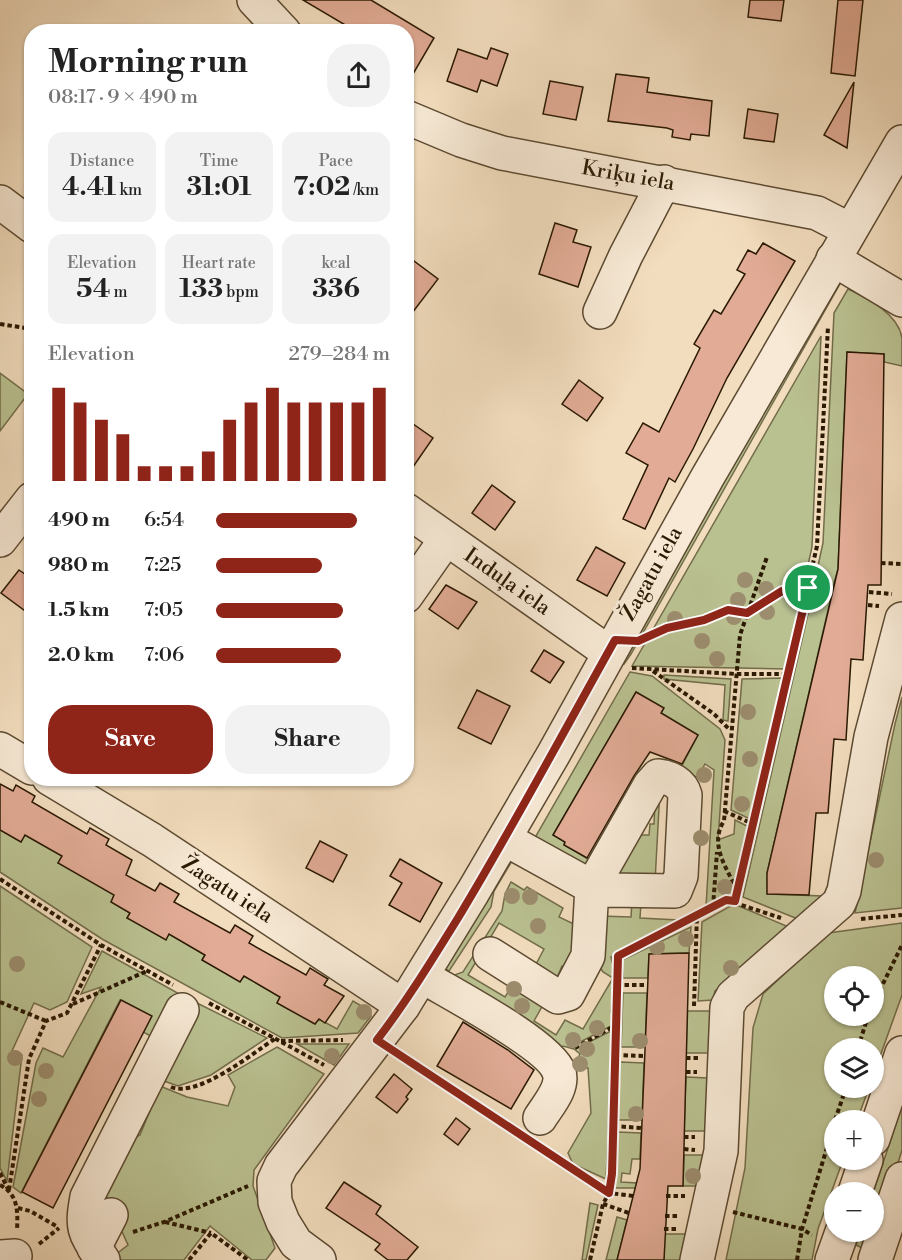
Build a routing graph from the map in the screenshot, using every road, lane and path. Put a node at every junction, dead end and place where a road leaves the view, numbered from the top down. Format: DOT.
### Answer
graph roads {
  1 [pos="254,0"];
  2 [pos="276,24"];
  3 [pos="414,120"];
  4 [pos="902,142"];
  5 [pos="664,182"];
  6 [pos="0,202"];
  7 [pos="24,220"];
  8 [pos="850,230"];
  9 [pos="833,259"];
  10 [pos="902,300"];
  11 [pos="600,312"];
  12 [pos="0,324"];
  13 [pos="828,324"];
  14 [pos="24,328"];
  15 [pos="24,515"];
  16 [pos="414,516"];
  17 [pos="14,536"];
  18 [pos="446,539"];
  19 [pos="767,557"];
  20 [pos="881,563"];
  21 [pos="902,564"];
  22 [pos="414,585"];
  23 [pos="808,587"];
  24 [pos="832,590"];
  25 [pos="869,592"];
  26 [pos="900,606"];
  27 [pos="747,613"];
  28 [pos="617,653"];
  29 [pos="652,670"];
  30 [pos="736,674"];
  31 [pos="788,674"];
  32 [pos="730,730"];
  33 [pos="0,749"];
  34 [pos="24,763"];
  35 [pos="62,786"];
  36 [pos="724,811"];
  37 [pos="753,824"];
  38 [pos="505,839"];
  39 [pos="717,851"];
  40 [pos="0,879"];
  41 [pos="737,891"];
  42 [pos="713,907"];
  43 [pos="48,910"];
  44 [pos="698,914"];
  45 [pos="902,915"];
  46 [pos="885,917"];
  47 [pos="101,945"];
  48 [pos="902,945"];
  49 [pos="490,954"];
  50 [pos="618,956"];
  51 [pos="612,958"];
  52 [pos="147,971"];
  53 [pos="422,976"];
  54 [pos="884,982"];
  55 [pos="617,985"];
  56 [pos="647,985"];
  57 [pos="688,997"];
  58 [pos="694,997"];
  59 [pos="0,1002"];
  60 [pos="72,1005"];
  61 [pos="694,1005"];
  62 [pos="403,1006"];
  63 [pos="182,1010"];
  64 [pos="46,1021"];
  65 [pos="616,1026"];
  66 [pos="362,1040"];
  67 [pos="584,1043"];
  68 [pos="902,1053"];
  69 [pos="616,1055"];
  70 [pos="644,1056"];
  71 [pos="148,1076"];
  72 [pos="883,1110"];
  73 [pos="614,1126"];
  74 [pos="641,1128"];
  75 [pos="531,1131"];
  76 [pos="824,1158"];
  77 [pos="0,1173"];
  78 [pos="902,1179"];
  79 [pos="251,1184"];
  80 [pos="0,1185"];
  81 [pos="9,1190"];
  82 [pos="609,1193"];
  83 [pos="634,1196"];
  84 [pos="711,1200"];
  85 [pos="603,1204"];
  86 [pos="18,1208"];
  87 [pos="629,1212"];
  88 [pos="164,1222"];
  89 [pos="802,1229"];
  90 [pos="211,1233"];
  91 [pos="99,1236"];
  92 [pos="837,1246"];
  93 [pos="8,1257"];
  94 [pos="189,1260"];
  95 [pos="248,1260"];
  96 [pos="319,1260"];
  97 [pos="590,1260"];
  98 [pos="697,1260"];
  99 [pos="796,1260"];
  100 [pos="875,1260"];
  1 -- 2 [label="street"];
  3 -- 5 [label="street, Kriķu iela"];
  4 -- 8 [label="street, Žagatu iela"];
  5 -- 8 [label="street, Kriķu iela"];
  5 -- 11 [label="street"];
  6 -- 7 [label="street"];
  8 -- 9 [label="street, Žagatu iela"];
  9 -- 10 [label="street"];
  9 -- 28 [label="street, Žagatu iela"];
  12 -- 14 [label="path"];
  13 -- 23 [label="path"];
  15 -- 17 [label="street"];
  16 -- 18 [label="street, Induļa iela"];
  18 -- 22 [label="street"];
  18 -- 28 [label="street, Induļa iela"];
  19 -- 27 [label="path"];
  20 -- 21 [label="path"];
  23 -- 24 [label="path"];
  23 -- 27 [label="path"];
  23 -- 31 [label="path"];
  25 -- 26 [label="path"];
  26 -- 84 [label="street"];
  27 -- 28 [label="path"];
  27 -- 30 [label="path"];
  28 -- 29 [label="path"];
  28 -- 38 [label="street, Žagatu iela"];
  29 -- 30 [label="path"];
  29 -- 32 [label="path"];
  30 -- 31 [label="path"];
  30 -- 32 [label="path"];
  31 -- 37 [label="path"];
  32 -- 36 [label="path"];
  33 -- 34 [label="street"];
  35 -- 62 [label="street, Žagatu iela"];
  36 -- 37 [label="path"];
  36 -- 39 [label="path"];
  37 -- 41 [label="path"];
  38 -- 49 [label="street"];
  38 -- 53 [label="street, Žagatu iela"];
  39 -- 41 [label="path"];
  39 -- 42 [label="path"];
  40 -- 43 [label="path"];
  41 -- 42 [label="path"];
  42 -- 44 [label="path"];
  44 -- 50 [label="path"];
  44 -- 58 [label="path"];
  45 -- 46 [label="path"];
  47 -- 60 [label="path"];
  48 -- 54 [label="path"];
  50 -- 51 [label="path"];
  50 -- 55 [label="path"];
  52 -- 60 [label="path"];
  53 -- 62 [label="street, Žagatu iela"];
  53 -- 75 [label="street"];
  55 -- 56 [label="path"];
  55 -- 65 [label="path"];
  57 -- 58 [label="path"];
  58 -- 61 [label="path"];
  59 -- 64 [label="path"];
  60 -- 64 [label="path"];
  62 -- 66 [label="street, Žagatu iela"];
  63 -- 71 [label="street"];
  64 -- 81 [label="path"];
  65 -- 67 [label="path"];
  65 -- 69 [label="path"];
  66 -- 71 [label="path"];
  66 -- 75 [label="path"];
  66 -- 96 [label="street, Žagatu iela"];
  68 -- 72 [label="street"];
  69 -- 70 [label="path"];
  69 -- 73 [label="path"];
  71 -- 91 [label="street"];
  73 -- 74 [label="path"];
  73 -- 82 [label="path"];
  75 -- 82 [label="path"];
  76 -- 89 [label="path"];
  77 -- 81 [label="path"];
  78 -- 100 [label="street"];
  79 -- 88 [label="path"];
  80 -- 81 [label="path"];
  81 -- 86 [label="path"];
  82 -- 83 [label="path"];
  82 -- 85 [label="path"];
  84 -- 89 [label="path"];
  84 -- 98 [label="street"];
  85 -- 87 [label="path"];
  85 -- 97 [label="path"];
  86 -- 91 [label="path"];
  86 -- 93 [label="path"];
  88 -- 90 [label="path"];
  88 -- 91 [label="path"];
  89 -- 92 [label="path"];
  89 -- 99 [label="path"];
  90 -- 94 [label="path"];
  90 -- 95 [label="path"];
}
